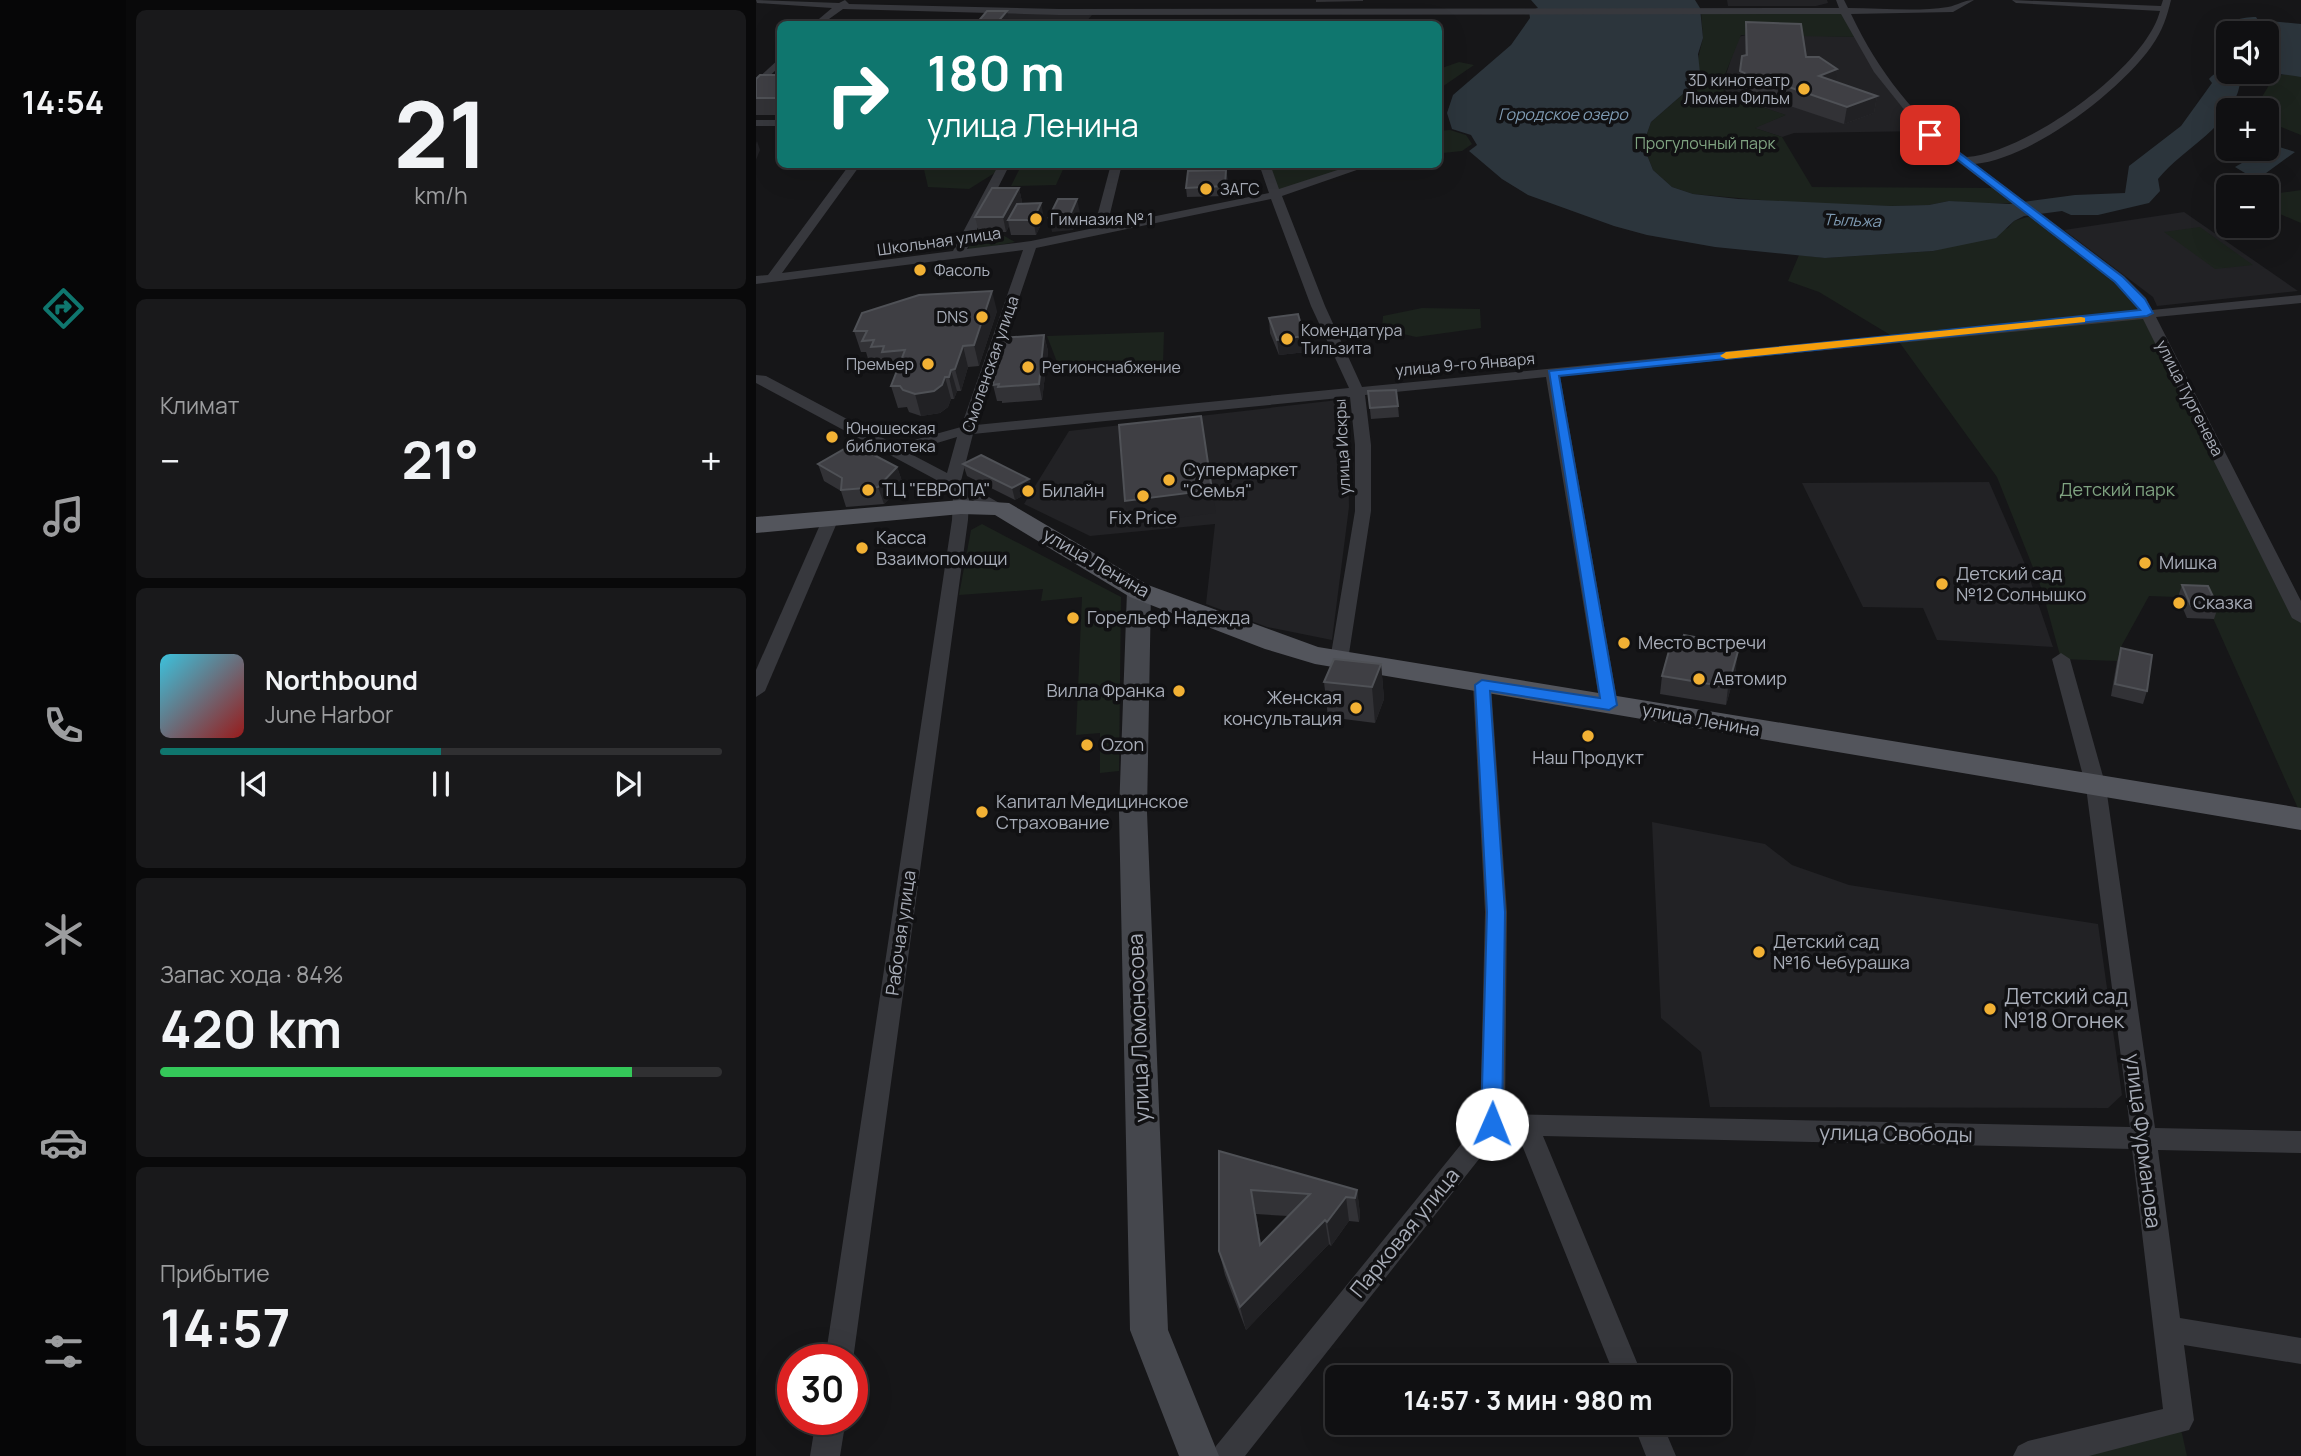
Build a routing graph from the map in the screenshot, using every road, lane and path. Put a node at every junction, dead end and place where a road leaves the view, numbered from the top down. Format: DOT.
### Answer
graph roads {
  1 [pos="757,0"];
  2 [pos="1065,0"];
  3 [pos="1174,0"];
  4 [pos="1302,0"];
  5 [pos="1840,0"];
  6 [pos="1970,0"];
  7 [pos="2015,0"];
  8 [pos="845,3"];
  9 [pos="2167,4"];
  10 [pos="992,10"];
  11 [pos="1301,11"];
  12 [pos="1845,11"];
  13 [pos="1059,12"];
  14 [pos="1168,12"];
  15 [pos="985,19"];
  16 [pos="821,21"];
  17 [pos="1299,21"];
  18 [pos="777,64"];
  19 [pos="756,86"];
  20 [pos="756,123"];
  21 [pos="777,123"];
  22 [pos="1964,161"];
  23 [pos="853,168"];
  24 [pos="1003,168"];
  25 [pos="1116,168"];
  26 [pos="1265,168"];
  27 [pos="1357,168"];
  28 [pos="1274,195"];
  29 [pos="1100,230"];
  30 [pos="1031,245"];
  31 [pos="958,254"];
  32 [pos="771,280"];
  33 [pos="756,281"];
  34 [pos="2301,299"];
  35 [pos="2147,313"];
  36 [pos="1553,374"];
  37 [pos="756,379"];
  38 [pos="1357,391"];
  39 [pos="967,430"];
  40 [pos="892,451"];
  41 [pos="957,492"];
  42 [pos="831,518"];
  43 [pos="756,525"];
  44 [pos="1139,591"];
  45 [pos="2301,618"];
  46 [pos="2061,659"];
  47 [pos="1339,660"];
  48 [pos="1482,685"];
  49 [pos="756,691"];
  50 [pos="1609,705"];
  51 [pos="2096,787"];
  52 [pos="2301,819"];
  53 [pos="1492,1124"];
  54 [pos="1526,1125"];
  55 [pos="2144,1140"];
  56 [pos="2301,1142"];
  57 [pos="2167,1329"];
  58 [pos="841,1344"];
  59 [pos="2301,1351"];
  60 [pos="1624,1365"];
  61 [pos="2179,1420"];
  62 [pos="828,1435"];
  63 [pos="1652,1435"];
  64 [pos="825,1456"];
  65 [pos="1199,1456"];
  66 [pos="1226,1456"];
  67 [pos="1661,1456"];
  68 [pos="2028,1456"];
  1 -- 8 [label="street"];
  2 -- 13 [label="street"];
  3 -- 14 [label="street"];
  4 -- 11 [label="street"];
  5 -- 12 [label="street, улица Тургенева"];
  6 -- 12 [label="street"];
  7 -- 9 [label="street"];
  8 -- 10 [label="street"];
  8 -- 16 [label="street"];
  9 -- 22 [label="street"];
  10 -- 13 [label="street"];
  10 -- 15 [label="street"];
  11 -- 12 [label="street"];
  11 -- 14 [label="street"];
  11 -- 17 [label="street"];
  12 -- 22 [label="street, улица Тургенева"];
  13 -- 14 [label="street"];
  18 -- 19 [label="street"];
  20 -- 21 [label="street"];
  22 -- 35 [label="street, улица Тургенева"];
  23 -- 32 [label="street"];
  24 -- 31 [label="street"];
  25 -- 29 [label="street"];
  26 -- 28 [label="street, улица Искры"];
  27 -- 28 [label="street, Школьная улица"];
  28 -- 29 [label="street, Школьная улица"];
  28 -- 38 [label="street, улица Искры"];
  29 -- 30 [label="street, Школьная улица"];
  30 -- 31 [label="street, Школьная улица"];
  30 -- 39 [label="street, Смоленская улица"];
  31 -- 32 [label="street, Школьная улица"];
  32 -- 33 [label="street, Школьная улица"];
  34 -- 35 [label="street, улица 9-го Января"];
  35 -- 36 [label="street, улица 9-го Января"];
  35 -- 45 [label="street, улица Тургенева"];
  36 -- 38 [label="street, улица 9-го Января"];
  36 -- 50 [label="street"];
  37 -- 40 [label="street, улица Ленина"];
  38 -- 39 [label="street, улица 9-го Января"];
  38 -- 47 [label="street, улица Искры"];
  39 -- 40 [label="street, улица 9-го Января"];
  39 -- 41 [label="street, Смоленская улица"];
  40 -- 41 [label="street, улица Ленина"];
  41 -- 42 [label="main road"];
  41 -- 44 [label="main road, улица Ленина"];
  41 -- 58 [label="street, Рабочая улица"];
  42 -- 43 [label="main road"];
  42 -- 49 [label="street"];
  44 -- 47 [label="main road, улица Ленина"];
  44 -- 65 [label="street, улица Ломоносова"];
  46 -- 51 [label="street, улица Фурманова"];
  47 -- 48 [label="main road, улица Ленина"];
  48 -- 50 [label="main road, улица Ленина"];
  48 -- 53 [label="street"];
  50 -- 51 [label="main road, улица Ленина"];
  51 -- 52 [label="main road, улица Ленина"];
  51 -- 55 [label="street, улица Фурманова"];
  53 -- 54 [label="street, улица Свободы"];
  53 -- 66 [label="street, Парковая улица"];
  54 -- 55 [label="street, улица Свободы"];
  54 -- 60 [label="street"];
  55 -- 56 [label="street, улица Свободы"];
  55 -- 57 [label="street, улица Фурманова"];
  57 -- 59 [label="street"];
  57 -- 61 [label="street, улица Фурманова"];
  61 -- 68 [label="street"];
  62 -- 64 [label="street"];
  63 -- 67 [label="street"];
}
